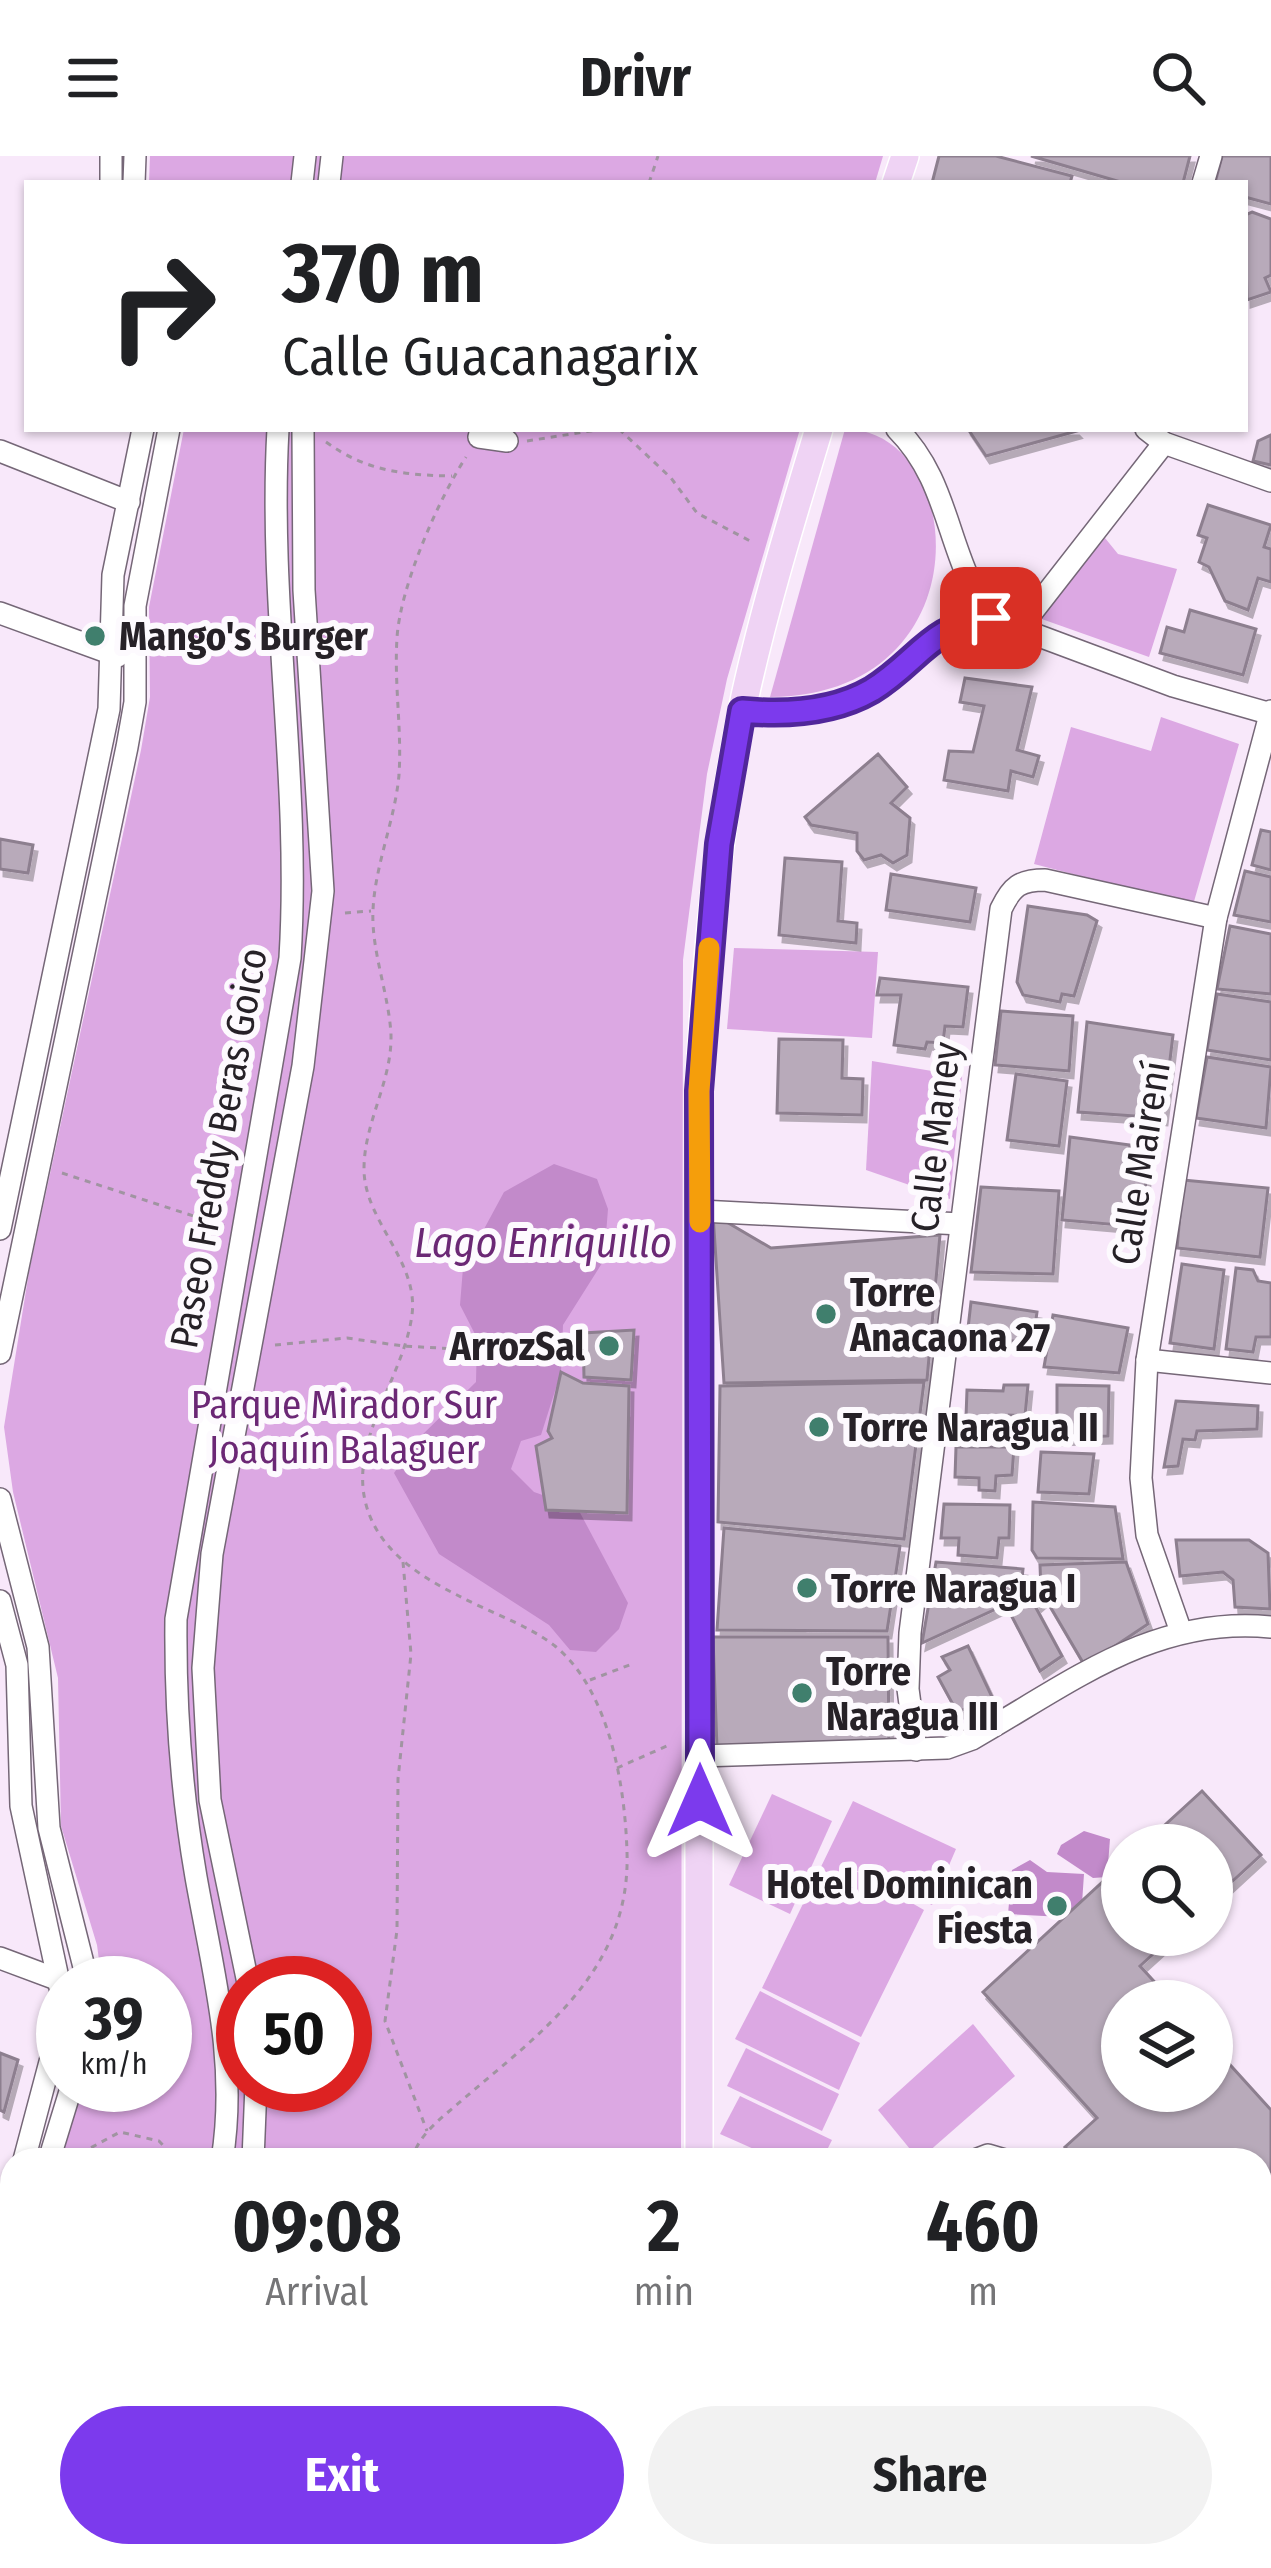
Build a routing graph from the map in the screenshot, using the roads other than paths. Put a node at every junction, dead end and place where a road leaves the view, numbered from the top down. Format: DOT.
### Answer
graph roads {
  1 [pos="142,432"];
  2 [pos="168,432"];
  3 [pos="278,432"];
  4 [pos="818,432"];
  5 [pos="899,432"];
  6 [pos="313,434"];
  7 [pos="1155,436"];
  8 [pos="479,437"];
  9 [pos="507,441"];
  10 [pos="0,451"];
  11 [pos="1271,481"];
  12 [pos="129,502"];
  13 [pos="0,613"];
  14 [pos="991,618"];
  15 [pos="1019,629"];
  16 [pos="106,653"];
  17 [pos="135,661"];
  18 [pos="742,711"];
  19 [pos="1271,713"];
  20 [pos="1216,918"];
  21 [pos="700,1210"];
  22 [pos="961,1224"];
  23 [pos="0,1229"];
  24 [pos="8,1266"];
  25 [pos="0,1354"];
  26 [pos="1147,1360"];
  27 [pos="1271,1373"];
  28 [pos="0,1499"];
  29 [pos="0,1601"];
  30 [pos="1271,1627"];
  31 [pos="1180,1629"];
  32 [pos="916,1750"];
  33 [pos="700,1756"];
  34 [pos="10,1787"];
  35 [pos="57,1956"];
  36 [pos="81,1956"];
  37 [pos="242,1956"];
  38 [pos="0,1958"];
  39 [pos="36,1972"];
  40 [pos="36,2112"];
  41 [pos="64,2112"];
  42 [pos="255,2112"];
  43 [pos="26,2148"];
  44 [pos="53,2148"];
  45 [pos="223,2148"];
  46 [pos="253,2148"];
  47 [pos="699,2148"];
  1 -- 12 [label="street"];
  2 -- 17 [label="street"];
  3 -- 45 [label="street, Paseo Freddy Beras Goico"];
  4 -- 18 [label="main road"];
  5 -- 14 [label="street"];
  6 -- 37 [label="street, Paseo Freddy Beras Goico"];
  7 -- 11 [label="street"];
  7 -- 15 [label="street"];
  8 -- 9 [label="street"];
  10 -- 12 [label="street"];
  12 -- 16 [label="street"];
  13 -- 16 [label="street"];
  14 -- 15 [label="street"];
  14 -- 18 [label="street"];
  15 -- 19 [label="street"];
  16 -- 17 [label="street"];
  16 -- 23 [label="street"];
  17 -- 24 [label="street"];
  18 -- 21 [label="main road"];
  19 -- 20 [label="street, Calle Mairení"];
  20 -- 22 [label="street, Calle Maney"];
  20 -- 26 [label="street, Calle Mairení"];
  21 -- 22 [label="street"];
  21 -- 33 [label="main road"];
  22 -- 32 [label="street, Calle Maney"];
  24 -- 25 [label="street"];
  26 -- 27 [label="street"];
  26 -- 31 [label="street, Calle Mairení"];
  28 -- 36 [label="street"];
  29 -- 34 [label="street"];
  30 -- 31 [label="street"];
  31 -- 32 [label="street"];
  32 -- 33 [label="street"];
  33 -- 47 [label="main road"];
  34 -- 35 [label="street"];
  38 -- 39 [label="street"];
  40 -- 43 [label="street"];
  41 -- 44 [label="street"];
  42 -- 46 [label="street"];
}
